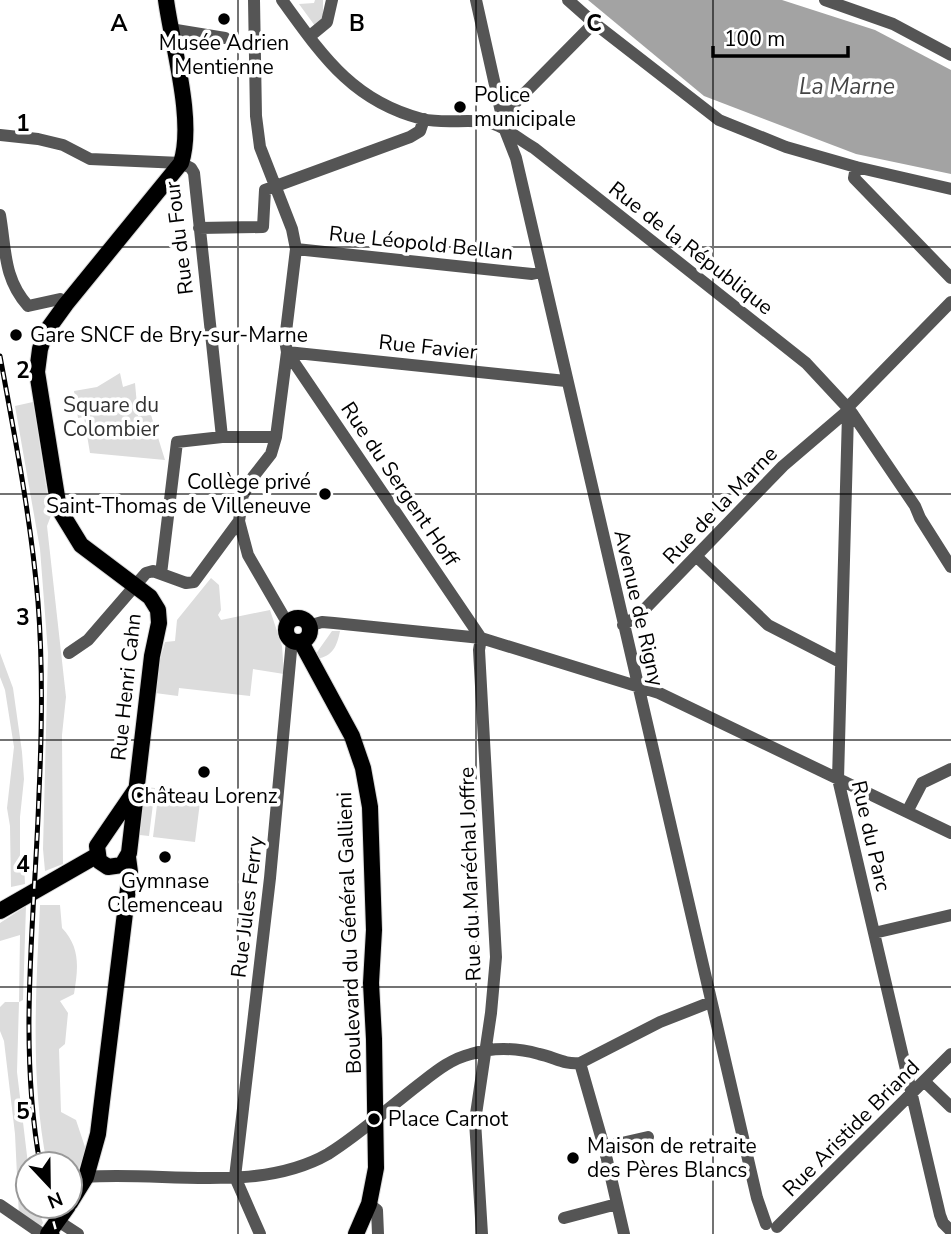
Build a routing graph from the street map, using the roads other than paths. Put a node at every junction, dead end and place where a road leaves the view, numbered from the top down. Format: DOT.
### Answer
graph roads {
  1 [pos="166,0"];
  2 [pos="282,0"];
  3 [pos="332,0"];
  4 [pos="476,0"];
  5 [pos="568,0"];
  6 [pos="825,0"];
  7 [pos="255,2"];
  8 [pos="594,23"];
  9 [pos="170,29"];
  10 [pos="310,37"];
  11 [pos="225,38"];
  12 [pos="951,55"];
  13 [pos="424,119"];
  14 [pos="504,123"];
  15 [pos="0,135"];
  16 [pos="181,163"];
  17 [pos="856,167"];
  18 [pos="275,187"];
  19 [pos="951,189"];
  20 [pos="0,215"];
  21 [pos="199,228"];
  22 [pos="296,249"];
  23 [pos="541,272"];
  24 [pos="951,278"];
  25 [pos="951,302"];
  26 [pos="66,304"];
  27 [pos="287,352"];
  28 [pos="566,381"];
  29 [pos="850,412"];
  30 [pos="222,437"];
  31 [pos="276,437"];
  32 [pos="239,521"];
  33 [pos="216,553"];
  34 [pos="248,555"];
  35 [pos="697,556"];
  36 [pos="951,567"];
  37 [pos="161,574"];
  38 [pos="135,586"];
  39 [pos="623,625"];
  40 [pos="308,626"];
  41 [pos="293,635"];
  42 [pos="481,638"];
  43 [pos="69,653"];
  44 [pos="840,663"];
  45 [pos="638,685"];
  46 [pos="951,769"];
  47 [pos="838,779"];
  48 [pos="136,789"];
  49 [pos="907,813"];
  50 [pos="951,833"];
  51 [pos="103,838"];
  52 [pos="128,853"];
  53 [pos="96,856"];
  54 [pos="113,868"];
  55 [pos="127,890"];
  56 [pos="0,911"];
  57 [pos="951,915"];
  58 [pos="874,933"];
  59 [pos="711,1002"];
  60 [pos="485,1050"];
  61 [pos="951,1054"];
  62 [pos="580,1063"];
  63 [pos="924,1081"];
  64 [pos="911,1094"];
  65 [pos="951,1107"];
  66 [pos="376,1118"];
  67 [pos="648,1138"];
  68 [pos="604,1147"];
  69 [pos="86,1177"];
  70 [pos="235,1177"];
  71 [pos="84,1180"];
  72 [pos="369,1204"];
  73 [pos="617,1204"];
  74 [pos="0,1205"];
  75 [pos="564,1218"];
  76 [pos="53,1228"];
  77 [pos="771,1230"];
  78 [pos="951,1231"];
  79 [pos="42,1234"];
  80 [pos="78,1234"];
  81 [pos="260,1234"];
  82 [pos="357,1234"];
  83 [pos="378,1234"];
  84 [pos="482,1234"];
  85 [pos="624,1234"];
  1 -- 9 [label="main road, Rue du Four"];
  2 -- 10 [label="street, Rue de la République"];
  3 -- 10 [label="street"];
  4 -- 14 [label="street, Avenue de Rigny"];
  5 -- 8 [label="street"];
  6 -- 12 [label="street"];
  7 -- 18 [label="street"];
  8 -- 14 [label="street"];
  8 -- 17 [label="street"];
  9 -- 11 [label="street"];
  9 -- 16 [label="main road, Rue du Four"];
  10 -- 13 [label="street, Rue de la République"];
  13 -- 14 [label="street, Rue de la République"];
  13 -- 18 [label="street"];
  14 -- 23 [label="street, Avenue de Rigny"];
  14 -- 29 [label="street, Rue de la République"];
  15 -- 16 [label="street"];
  16 -- 21 [label="street, Rue du Four"];
  16 -- 26 [label="main road, Rue Henri Cahn"];
  17 -- 19 [label="street"];
  17 -- 24 [label="street"];
  18 -- 21 [label="street"];
  18 -- 22 [label="street"];
  20 -- 26 [label="street"];
  21 -- 30 [label="street, Rue du Four"];
  22 -- 23 [label="street, Rue Léopold Bellan"];
  22 -- 27 [label="street"];
  23 -- 28 [label="street, Avenue de Rigny"];
  25 -- 29 [label="street, Rue de la Marne"];
  26 -- 38 [label="main road, Rue Henri Cahn"];
  27 -- 28 [label="street, Rue Favier"];
  27 -- 31 [label="street"];
  27 -- 42 [label="street, Rue du Sergent Hoff"];
  28 -- 39 [label="street, Avenue de Rigny"];
  29 -- 35 [label="street, Rue de la Marne"];
  29 -- 36 [label="street, Rue de la République"];
  29 -- 44 [label="street, Rue du Parc"];
  30 -- 31 [label="street"];
  30 -- 37 [label="street"];
  31 -- 32 [label="street"];
  32 -- 33 [label="street"];
  32 -- 34 [label="street, Boulevard du Général Gallieni"];
  33 -- 34 [label="street"];
  33 -- 37 [label="street"];
  34 -- 41 [label="street, Boulevard du Général Gallieni"];
  35 -- 39 [label="street, Rue de la Marne"];
  35 -- 44 [label="street"];
  37 -- 38 [label="street"];
  38 -- 43 [label="street"];
  38 -- 48 [label="main road, Rue Henri Cahn"];
  39 -- 45 [label="street, Avenue de Rigny"];
  40 -- 41 [label="main road"];
  40 -- 42 [label="street"];
  41 -- 66 [label="main road, Boulevard du Général Gallieni"];
  41 -- 70 [label="street, Rue Jules Ferry"];
  42 -- 45 [label="street"];
  42 -- 60 [label="street, Rue du Maréchal Joffre"];
  44 -- 47 [label="street, Rue du Parc"];
  45 -- 47 [label="street"];
  45 -- 59 [label="street, Avenue de Rigny"];
  46 -- 49 [label="street"];
  47 -- 49 [label="street"];
  47 -- 58 [label="street, Rue du Parc"];
  48 -- 51 [label="main road"];
  48 -- 52 [label="main road, Rue Henri Cahn"];
  49 -- 50 [label="street"];
  51 -- 52 [label="main road"];
  51 -- 53 [label="main road"];
  52 -- 54 [label="main road"];
  52 -- 55 [label="main road, Rue Henri Cahn"];
  53 -- 54 [label="main road"];
  53 -- 56 [label="main road"];
  54 -- 55 [label="main road"];
  55 -- 69 [label="main road, Rue Henri Cahn"];
  57 -- 58 [label="street"];
  58 -- 64 [label="street, Rue du Parc"];
  59 -- 62 [label="street"];
  59 -- 77 [label="street, Avenue de Rigny"];
  60 -- 62 [label="street"];
  60 -- 66 [label="street"];
  60 -- 84 [label="street, Rue du Maréchal Joffre"];
  61 -- 63 [label="street, Rue Aristide Briand"];
  62 -- 68 [label="street"];
  63 -- 64 [label="street, Rue Aristide Briand"];
  63 -- 65 [label="street"];
  64 -- 77 [label="street, Rue Aristide Briand"];
  64 -- 78 [label="street, Rue du Parc"];
  66 -- 70 [label="street"];
  66 -- 72 [label="main road, Boulevard du Général Gallieni"];
  67 -- 68 [label="street"];
  68 -- 73 [label="street"];
  69 -- 70 [label="street"];
  69 -- 71 [label="main road, Rue Henri Cahn"];
  70 -- 81 [label="street"];
  72 -- 82 [label="main road, Boulevard du Général Gallieni"];
  72 -- 83 [label="street"];
  73 -- 75 [label="street"];
  73 -- 85 [label="street"];
  74 -- 79 [label="street"];
  76 -- 80 [label="street"];
}
